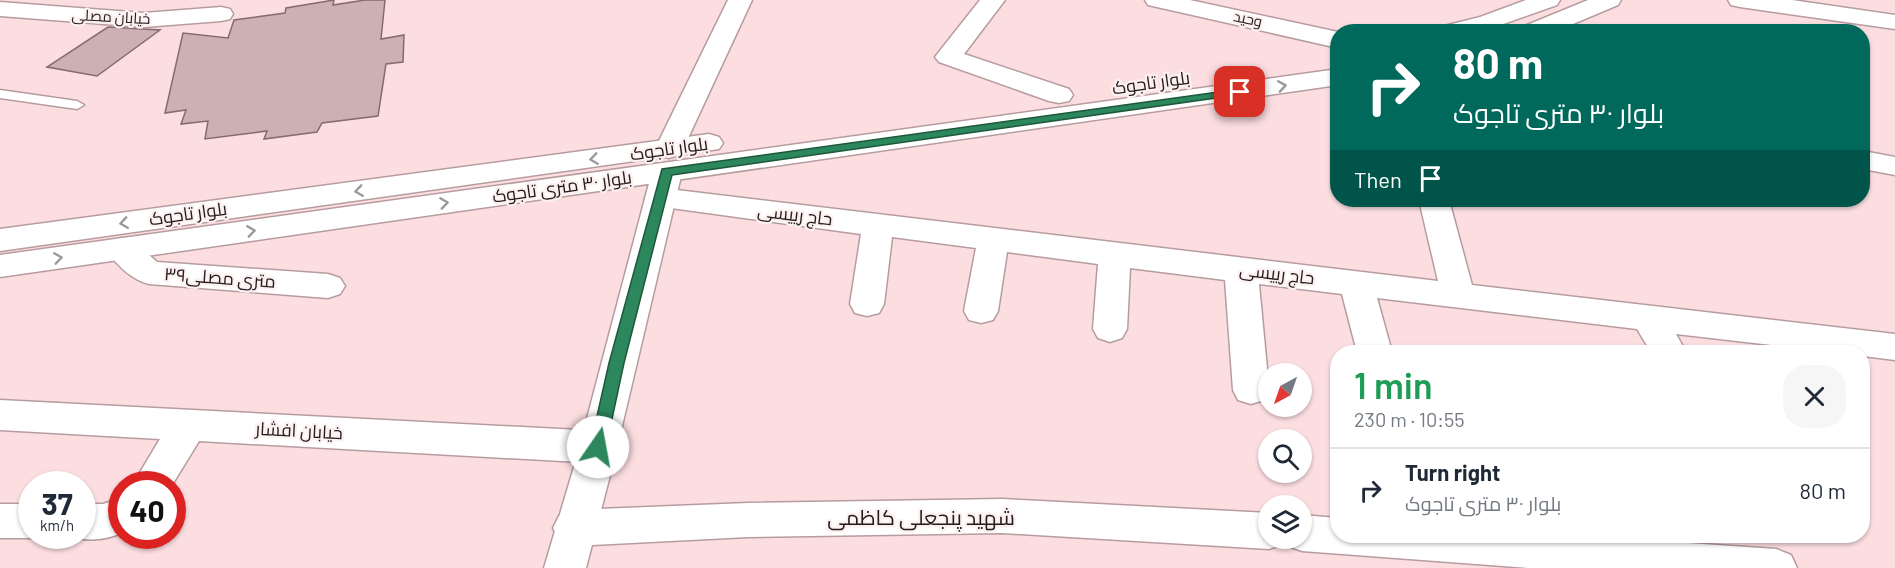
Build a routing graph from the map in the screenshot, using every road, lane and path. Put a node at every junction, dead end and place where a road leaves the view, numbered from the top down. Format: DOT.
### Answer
graph roads {
  1 [pos="740,0"];
  2 [pos="993,0"];
  3 [pos="1157,0"];
  4 [pos="1548,0"];
  5 [pos="1609,0"];
  6 [pos="1740,0"];
  7 [pos="0,9"];
  8 [pos="221,14"];
  9 [pos="1895,22"];
  10 [pos="1481,24"];
  11 [pos="1550,24"];
  12 [pos="1330,38"];
  13 [pos="1330,56"];
  14 [pos="1330,78"];
  15 [pos="0,94"];
  16 [pos="1059,95"];
  17 [pos="77,105"];
  18 [pos="1870,161"];
  19 [pos="1895,166"];
  20 [pos="665,173"];
  21 [pos="1436,207"];
  22 [pos="878,225"];
  23 [pos="0,240"];
  24 [pos="993,240"];
  25 [pos="122,249"];
  26 [pos="1115,255"];
  27 [pos="0,266"];
  28 [pos="1241,270"];
  29 [pos="1356,283"];
  30 [pos="328,286"];
  31 [pos="1458,295"];
  32 [pos="867,304"];
  33 [pos="981,311"];
  34 [pos="1647,317"];
  35 [pos="1110,329"];
  36 [pos="1776,342"];
  37 [pos="1372,345"];
  38 [pos="1665,345"];
  39 [pos="1847,345"];
  40 [pos="1870,346"];
  41 [pos="1895,347"];
  42 [pos="1251,390"];
  43 [pos="0,415"];
  44 [pos="189,425"];
  45 [pos="598,447"];
  46 [pos="160,471"];
  47 [pos="0,521"];
  48 [pos="18,521"];
  49 [pos="573,528"];
  50 [pos="1258,530"];
  51 [pos="1312,534"];
  52 [pos="1330,535"];
  53 [pos="1437,543"];
  54 [pos="565,568"];
  55 [pos="1776,568"];
  1 -- 20 [label="street"];
  2 -- 16 [label="street"];
  3 -- 12 [label="street, وحید"];
  4 -- 10 [label="street"];
  5 -- 11 [label="street"];
  6 -- 9 [label="street"];
  7 -- 8 [label="street, خیابان مصلی"];
  13 -- 16 [label="street, بلوار تاجوک"];
  20 -- 14 [label="street, بلوار ۳۰ متری تاجوک, one-way"];
  15 -- 17 [label="lane"];
  16 -- 20 [label="street, بلوار تاجوک"];
  18 -- 19 [label="street"];
  20 -- 22 [label="street, حاج رییسی"];
  20 -- 23 [label="street, بلوار تاجوک, one-way"];
  25 -- 20 [label="street, بلوار ۳۰ متری تاجوک, one-way"];
  20 -- 45 [label="street"];
  21 -- 31 [label="street"];
  22 -- 24 [label="street, حاج رییسی"];
  22 -- 32 [label="street"];
  24 -- 26 [label="street, حاج رییسی"];
  24 -- 33 [label="street"];
  27 -- 25 [label="street, بلوار ۳۰ متری تاجوک, one-way"];
  25 -- 30 [label="street, ۳۹متری مصلی"];
  26 -- 28 [label="street, حاج رییسی"];
  26 -- 35 [label="street"];
  28 -- 29 [label="street, حاج رییسی"];
  28 -- 42 [label="street"];
  29 -- 31 [label="street, حاج رییسی"];
  29 -- 37 [label="street"];
  31 -- 34 [label="street, حاج رییسی"];
  34 -- 36 [label="street, حاج رییسی"];
  34 -- 38 [label="street"];
  36 -- 39 [label="street, حاج رییسی"];
  40 -- 41 [label="street, حاج رییسی"];
  43 -- 44 [label="street, خیابان افشار"];
  44 -- 45 [label="street, خیابان افشار"];
  44 -- 46 [label="street"];
  45 -- 49 [label="street"];
  47 -- 48 [label="street"];
  49 -- 50 [label="street, شهید پنجعلی کاظمی"];
  49 -- 54 [label="street"];
  51 -- 52 [label="street"];
  53 -- 55 [label="street"];
}
